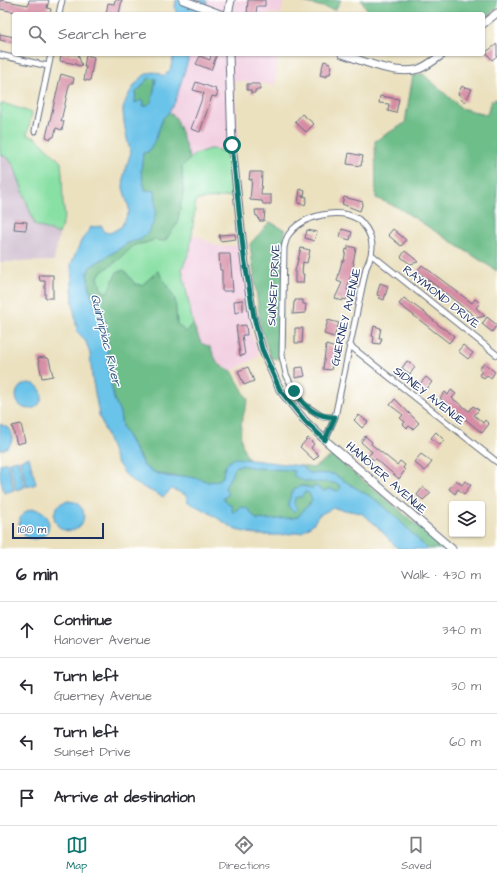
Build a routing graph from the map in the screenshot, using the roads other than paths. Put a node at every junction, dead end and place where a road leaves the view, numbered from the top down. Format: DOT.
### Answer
graph roads {
  1 [pos="62,0"];
  2 [pos="183,0"];
  3 [pos="231,0"];
  4 [pos="59,12"];
  5 [pos="214,12"];
  6 [pos="228,12"];
  7 [pos="497,13"];
  8 [pos="485,22"];
  9 [pos="0,55"];
  10 [pos="50,56"];
  11 [pos="229,56"];
  12 [pos="348,56"];
  13 [pos="440,56"];
  14 [pos="48,66"];
  15 [pos="35,131"];
  16 [pos="342,214"];
  17 [pos="372,255"];
  18 [pos="349,346"];
  19 [pos="497,355"];
  20 [pos="335,417"];
  21 [pos="325,440"];
  22 [pos="497,462"];
  23 [pos="452,549"];
  1 -- 4 [label="street"];
  2 -- 5 [label="main road"];
  3 -- 6 [label="main road"];
  7 -- 8 [label="main road"];
  9 -- 14 [label="street"];
  10 -- 14 [label="street"];
  11 -- 21 [label="main road, HANOVER AVENUE"];
  12 -- 13 [label="main road"];
  14 -- 15 [label="street"];
  16 -- 17 [label="street, GUERNEY AVENUE"];
  16 -- 20 [label="street, SUNSET DRIVE"];
  17 -- 18 [label="street, GUERNEY AVENUE"];
  17 -- 19 [label="street, RAYMOND DRIVE"];
  18 -- 20 [label="street, GUERNEY AVENUE"];
  18 -- 22 [label="street, SIDNEY AVENUE"];
  20 -- 21 [label="street, GUERNEY AVENUE"];
  21 -- 23 [label="main road, HANOVER AVENUE"];
}
